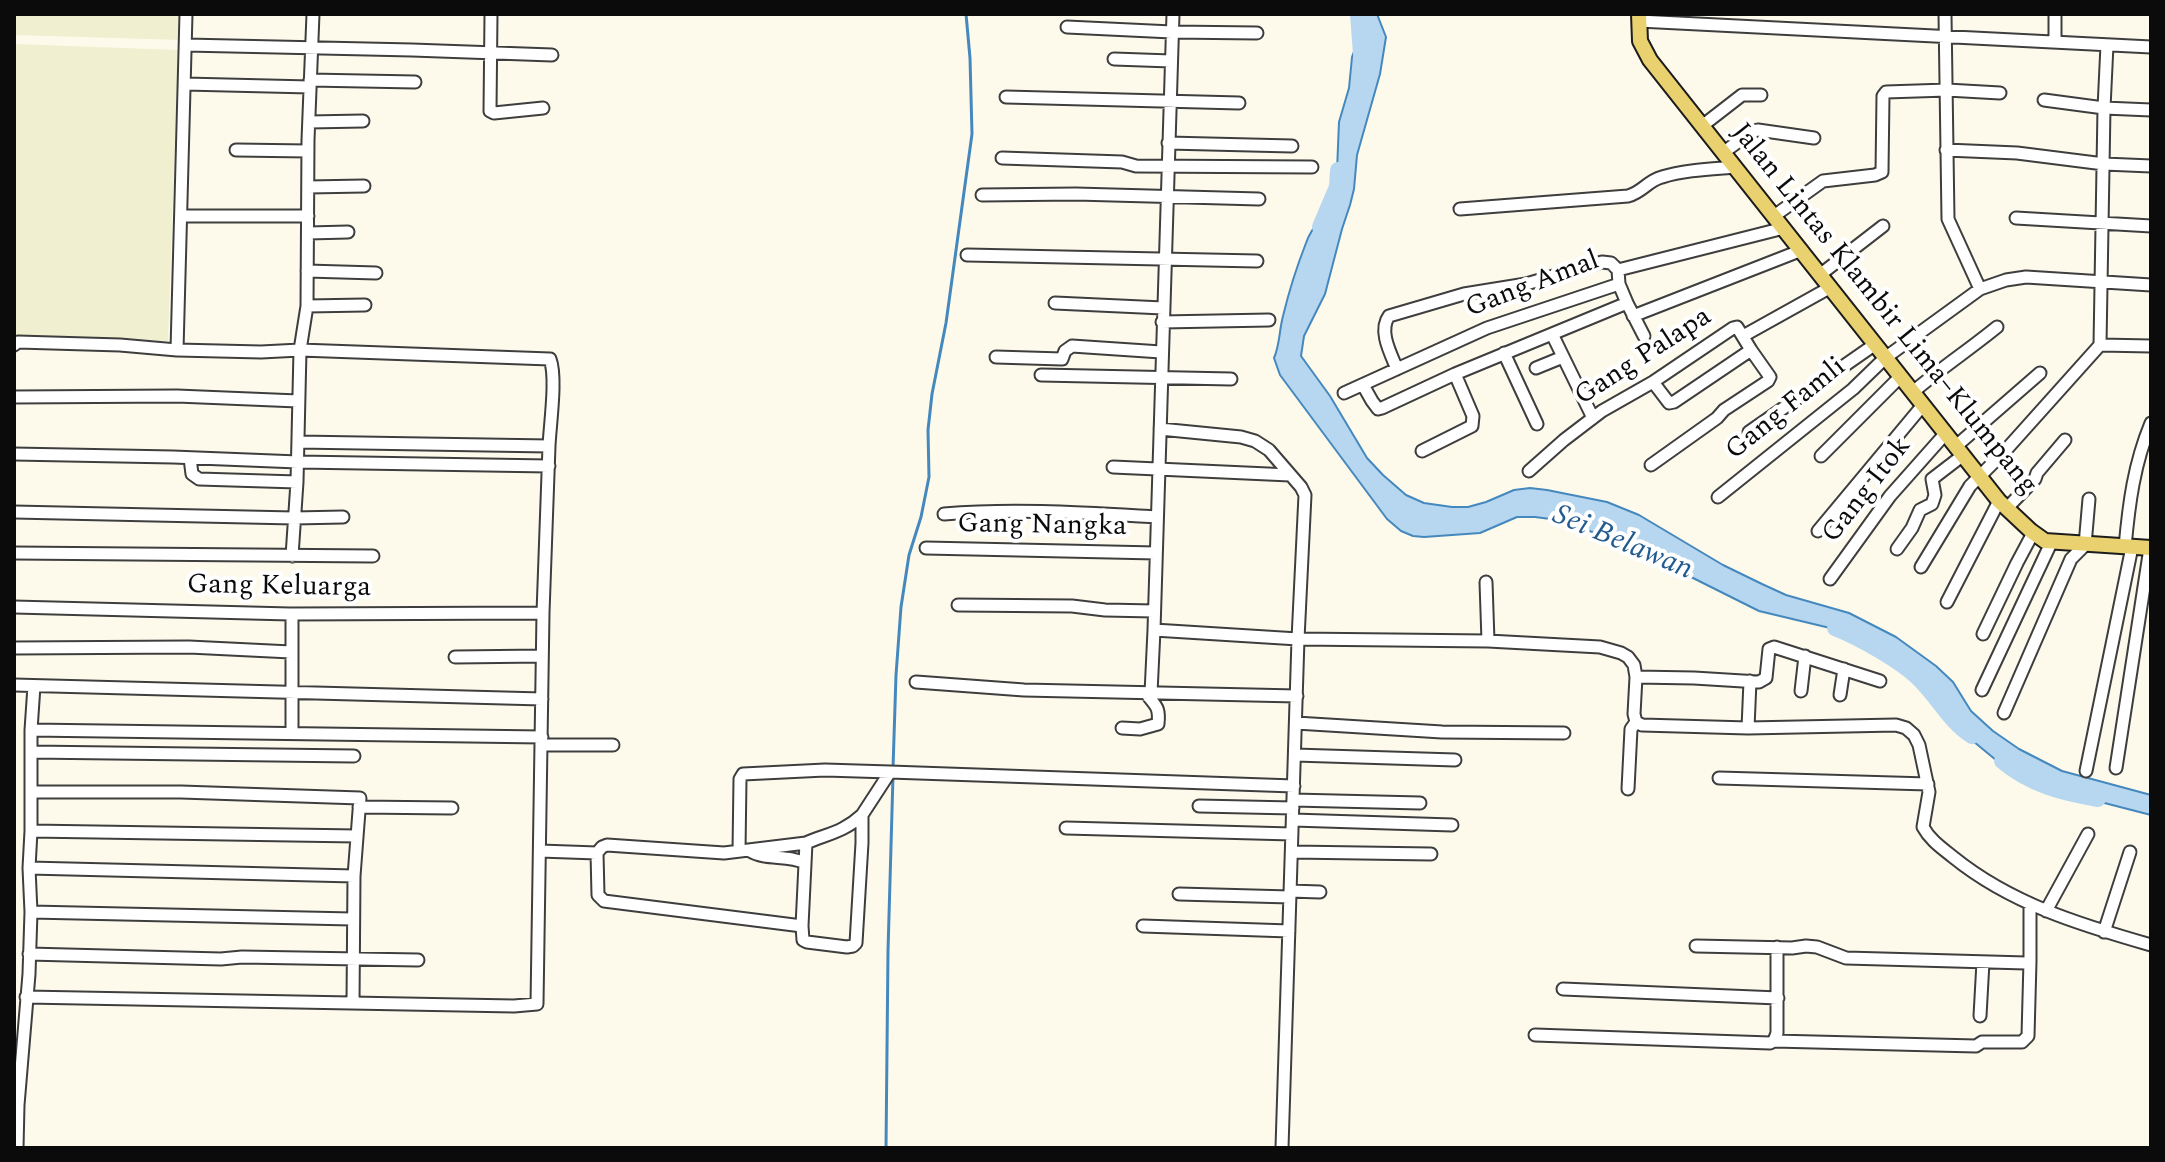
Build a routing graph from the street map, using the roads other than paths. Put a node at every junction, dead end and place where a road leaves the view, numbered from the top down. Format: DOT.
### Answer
graph roads {
  1 [pos="186,14"];
  2 [pos="313,14"];
  3 [pos="491,14"];
  4 [pos="1173,14"];
  5 [pos="1945,14"];
  6 [pos="2055,14"];
  7 [pos="1639,18"];
  8 [pos="1750,20"];
  9 [pos="1067,27"];
  10 [pos="1172,32"];
  11 [pos="1257,33"];
  12 [pos="1944,36"];
  13 [pos="2055,42"];
  14 [pos="186,45"];
  15 [pos="2107,45"];
  16 [pos="312,47"];
  17 [pos="2151,47"];
  18 [pos="490,53"];
  19 [pos="552,55"];
  20 [pos="1114,59"];
  21 [pos="1171,61"];
  22 [pos="415,82"];
  23 [pos="310,83"];
  24 [pos="185,84"];
  25 [pos="1947,90"];
  26 [pos="2000,93"];
  27 [pos="1761,95"];
  28 [pos="1006,97"];
  29 [pos="1170,100"];
  30 [pos="2044,100"];
  31 [pos="1239,103"];
  32 [pos="543,108"];
  33 [pos="2104,108"];
  34 [pos="2151,110"];
  35 [pos="363,121"];
  36 [pos="309,122"];
  37 [pos="1702,126"];
  38 [pos="1814,138"];
  39 [pos="1168,143"];
  40 [pos="1292,146"];
  41 [pos="236,150"];
  42 [pos="1946,150"];
  43 [pos="308,151"];
  44 [pos="1724,152"];
  45 [pos="1002,158"];
  46 [pos="2104,164"];
  47 [pos="1168,166"];
  48 [pos="2151,166"];
  49 [pos="1312,167"];
  50 [pos="1735,167"];
  51 [pos="364,186"];
  52 [pos="308,187"];
  53 [pos="982,195"];
  54 [pos="1167,197"];
  55 [pos="1259,199"];
  56 [pos="1460,209"];
  57 [pos="182,216"];
  58 [pos="308,216"];
  59 [pos="2016,218"];
  60 [pos="1779,222"];
  61 [pos="2102,223"];
  62 [pos="1883,226"];
  63 [pos="2151,226"];
  64 [pos="348,232"];
  65 [pos="308,233"];
  66 [pos="1802,250"];
  67 [pos="967,255"];
  68 [pos="1164,258"];
  69 [pos="1257,261"];
  70 [pos="1618,270"];
  71 [pos="307,271"];
  72 [pos="376,273"];
  73 [pos="1826,280"];
  74 [pos="2102,283"];
  75 [pos="1619,284"];
  76 [pos="2151,285"];
  77 [pos="1980,289"];
  78 [pos="1055,303"];
  79 [pos="1627,303"];
  80 [pos="365,305"];
  81 [pos="307,306"];
  82 [pos="1163,308"];
  83 [pos="1633,316"];
  84 [pos="1269,320"];
  85 [pos="1162,322"];
  86 [pos="1997,327"];
  87 [pos="1552,334"];
  88 [pos="1644,336"];
  89 [pos="1743,336"];
  90 [pos="14,345"];
  91 [pos="1874,345"];
  92 [pos="2100,345"];
  93 [pos="2151,346"];
  94 [pos="177,350"];
  95 [pos="300,350"];
  96 [pos="1751,350"];
  97 [pos="1161,352"];
  98 [pos="1504,353"];
  99 [pos="996,357"];
  100 [pos="1563,357"];
  101 [pos="1885,358"];
  102 [pos="1536,368"];
  103 [pos="1397,369"];
  104 [pos="2040,373"];
  105 [pos="1455,374"];
  106 [pos="1041,375"];
  107 [pos="1900,377"];
  108 [pos="1160,378"];
  109 [pos="1231,379"];
  110 [pos="1653,382"];
  111 [pos="1363,385"];
  112 [pos="1913,392"];
  113 [pos="1344,393"];
  114 [pos="14,397"];
  115 [pos="298,401"];
  116 [pos="1923,405"];
  117 [pos="1593,418"];
  118 [pos="2151,423"];
  119 [pos="1537,424"];
  120 [pos="1160,429"];
  121 [pos="1749,432"];
  122 [pos="1945,434"];
  123 [pos="2065,440"];
  124 [pos="298,442"];
  125 [pos="549,446"];
  126 [pos="1422,451"];
  127 [pos="1958,451"];
  128 [pos="14,454"];
  129 [pos="1821,456"];
  130 [pos="190,458"];
  131 [pos="298,462"];
  132 [pos="1651,465"];
  133 [pos="549,466"];
  134 [pos="1113,467"];
  135 [pos="1158,468"];
  136 [pos="1529,471"];
  137 [pos="1290,475"];
  138 [pos="1979,477"];
  139 [pos="297,482"];
  140 [pos="1718,497"];
  141 [pos="2089,499"];
  142 [pos="2003,504"];
  143 [pos="14,512"];
  144 [pos="944,514"];
  145 [pos="343,517"];
  146 [pos="1157,517"];
  147 [pos="294,518"];
  148 [pos="1818,531"];
  149 [pos="2033,533"];
  150 [pos="2051,543"];
  151 [pos="2085,545"];
  152 [pos="2128,547"];
  153 [pos="926,548"];
  154 [pos="2150,548"];
  155 [pos="1897,549"];
  156 [pos="14,553"];
  157 [pos="1156,553"];
  158 [pos="292,556"];
  159 [pos="373,556"];
  160 [pos="1921,567"];
  161 [pos="1830,579"];
  162 [pos="1486,582"];
  163 [pos="1947,602"];
  164 [pos="958,605"];
  165 [pos="14,607"];
  166 [pos="1154,611"];
  167 [pos="543,613"];
  168 [pos="292,614"];
  169 [pos="1154,630"];
  170 [pos="1983,634"];
  171 [pos="1298,639"];
  172 [pos="1488,641"];
  173 [pos="14,648"];
  174 [pos="291,652"];
  175 [pos="542,656"];
  176 [pos="1805,656"];
  177 [pos="455,657"];
  178 [pos="1844,669"];
  179 [pos="1636,677"];
  180 [pos="1750,681"];
  181 [pos="1880,681"];
  182 [pos="916,682"];
  183 [pos="14,685"];
  184 [pos="34,686"];
  185 [pos="1982,690"];
  186 [pos="292,691"];
  187 [pos="1801,691"];
  188 [pos="1149,693"];
  189 [pos="1840,695"];
  190 [pos="1297,696"];
  191 [pos="542,699"];
  192 [pos="2004,713"];
  193 [pos="1636,722"];
  194 [pos="1296,723"];
  195 [pos="1122,728"];
  196 [pos="1748,728"];
  197 [pos="31,730"];
  198 [pos="292,733"];
  199 [pos="1564,733"];
  200 [pos="542,741"];
  201 [pos="613,745"];
  202 [pos="31,752"];
  203 [pos="1295,755"];
  204 [pos="354,756"];
  205 [pos="1455,760"];
  206 [pos="2116,768"];
  207 [pos="2086,771"];
  208 [pos="895,772"];
  209 [pos="1719,778"];
  210 [pos="1928,784"];
  211 [pos="1294,786"];
  212 [pos="1628,789"];
  213 [pos="31,792"];
  214 [pos="1420,803"];
  215 [pos="1199,806"];
  216 [pos="359,807"];
  217 [pos="452,808"];
  218 [pos="1293,809"];
  219 [pos="862,815"];
  220 [pos="1452,825"];
  221 [pos="1066,828"];
  222 [pos="31,831"];
  223 [pos="1292,834"];
  224 [pos="2088,834"];
  225 [pos="357,836"];
  226 [pos="806,843"];
  227 [pos="540,851"];
  228 [pos="744,851"];
  229 [pos="1292,852"];
  230 [pos="2130,852"];
  231 [pos="597,853"];
  232 [pos="1431,854"];
  233 [pos="805,863"];
  234 [pos="29,868"];
  235 [pos="354,876"];
  236 [pos="1320,892"];
  237 [pos="1179,894"];
  238 [pos="1290,894"];
  239 [pos="2030,905"];
  240 [pos="2046,911"];
  241 [pos="31,912"];
  242 [pos="352,919"];
  243 [pos="802,926"];
  244 [pos="1143,926"];
  245 [pos="1289,931"];
  246 [pos="2104,932"];
  247 [pos="2151,945"];
  248 [pos="1696,946"];
  249 [pos="1777,947"];
  250 [pos="29,954"];
  251 [pos="352,959"];
  252 [pos="418,960"];
  253 [pos="2030,961"];
  254 [pos="1983,962"];
  255 [pos="14,974"];
  256 [pos="29,974"];
  257 [pos="1563,989"];
  258 [pos="26,997"];
  259 [pos="1778,998"];
  260 [pos="353,1003"];
  261 [pos="1980,1016"];
  262 [pos="1535,1035"];
  263 [pos="1774,1041"];
  264 [pos="17,1148"];
  265 [pos="1282,1148"];
  1 -- 14 [label="street"];
  2 -- 16 [label="street"];
  3 -- 18 [label="street"];
  4 -- 10 [label="street"];
  5 -- 12 [label="street"];
  6 -- 13 [label="street"];
  7 -- 8 [label="street"];
  7 -- 37 [label="main road, Jalan Lintas Klambir Lima–Klumpang"];
  8 -- 12 [label="street"];
  9 -- 10 [label="street"];
  10 -- 11 [label="street"];
  10 -- 21 [label="street"];
  12 -- 13 [label="street"];
  12 -- 25 [label="street"];
  13 -- 15 [label="street"];
  14 -- 16 [label="street"];
  14 -- 24 [label="street"];
  15 -- 17 [label="street"];
  15 -- 33 [label="street"];
  16 -- 18 [label="street"];
  16 -- 23 [label="street"];
  18 -- 19 [label="street"];
  18 -- 32 [label="street"];
  20 -- 21 [label="street"];
  21 -- 29 [label="street"];
  22 -- 23 [label="street"];
  23 -- 24 [label="street"];
  23 -- 36 [label="street"];
  24 -- 57 [label="street"];
  25 -- 26 [label="street"];
  25 -- 42 [label="street"];
  25 -- 60 [label="street"];
  27 -- 37 [label="street"];
  28 -- 29 [label="street"];
  29 -- 31 [label="street"];
  29 -- 39 [label="street"];
  30 -- 33 [label="street"];
  33 -- 34 [label="street"];
  33 -- 46 [label="street"];
  35 -- 36 [label="street"];
  36 -- 43 [label="street"];
  37 -- 44 [label="main road, Jalan Lintas Klambir Lima–Klumpang"];
  38 -- 44 [label="street"];
  39 -- 40 [label="street"];
  39 -- 47 [label="street"];
  41 -- 43 [label="street"];
  42 -- 46 [label="street"];
  42 -- 77 [label="street"];
  43 -- 52 [label="street"];
  44 -- 50 [label="main road, Jalan Lintas Klambir Lima–Klumpang"];
  45 -- 47 [label="street"];
  46 -- 48 [label="street"];
  46 -- 61 [label="street"];
  47 -- 49 [label="street"];
  47 -- 54 [label="street"];
  50 -- 56 [label="street"];
  50 -- 60 [label="main road, Jalan Lintas Klambir Lima–Klumpang"];
  51 -- 52 [label="street"];
  52 -- 58 [label="street"];
  53 -- 54 [label="street"];
  54 -- 55 [label="street"];
  54 -- 68 [label="street"];
  57 -- 58 [label="street"];
  57 -- 94 [label="street"];
  58 -- 65 [label="street"];
  59 -- 61 [label="street"];
  60 -- 66 [label="main road, Jalan Lintas Klambir Lima–Klumpang"];
  60 -- 70 [label="street, Gang Amal"];
  61 -- 63 [label="street"];
  61 -- 74 [label="street"];
  62 -- 73 [label="street, Gang Palapa"];
  64 -- 65 [label="street"];
  65 -- 71 [label="street"];
  66 -- 73 [label="main road, Jalan Lintas Klambir Lima–Klumpang"];
  66 -- 83 [label="street"];
  67 -- 68 [label="street"];
  68 -- 69 [label="street"];
  68 -- 82 [label="street"];
  70 -- 75 [label="street, Gang Amal"];
  70 -- 103 [label="street"];
  71 -- 72 [label="street"];
  71 -- 81 [label="street"];
  73 -- 89 [label="street, Gang Palapa"];
  73 -- 91 [label="main road, Jalan Lintas Klambir Lima–Klumpang"];
  74 -- 76 [label="street"];
  74 -- 77 [label="street"];
  74 -- 92 [label="street"];
  75 -- 79 [label="street"];
  75 -- 103 [label="street, Gang Amal"];
  77 -- 101 [label="street, Gang Famli"];
  78 -- 82 [label="street"];
  79 -- 83 [label="street"];
  79 -- 87 [label="street"];
  80 -- 81 [label="street"];
  81 -- 95 [label="street"];
  82 -- 85 [label="street"];
  83 -- 88 [label="street"];
  84 -- 85 [label="street"];
  85 -- 97 [label="street"];
  86 -- 112 [label="street"];
  87 -- 98 [label="street"];
  87 -- 100 [label="street"];
  89 -- 96 [label="street"];
  89 -- 110 [label="street, Gang Palapa"];
  90 -- 94 [label="street"];
  91 -- 101 [label="main road, Jalan Lintas Klambir Lima–Klumpang"];
  91 -- 121 [label="street"];
  92 -- 93 [label="street"];
  92 -- 138 [label="street"];
  94 -- 95 [label="street"];
  95 -- 115 [label="street"];
  95 -- 125 [label="street"];
  96 -- 110 [label="street"];
  96 -- 132 [label="street"];
  97 -- 99 [label="street"];
  97 -- 108 [label="street"];
  98 -- 105 [label="street"];
  98 -- 119 [label="street"];
  100 -- 102 [label="street"];
  100 -- 117 [label="street"];
  101 -- 107 [label="main road, Jalan Lintas Klambir Lima–Klumpang"];
  101 -- 140 [label="street, Gang Famli"];
  103 -- 111 [label="street, Gang Amal"];
  104 -- 127 [label="street"];
  105 -- 111 [label="street"];
  105 -- 126 [label="street"];
  106 -- 108 [label="street"];
  107 -- 112 [label="main road, Jalan Lintas Klambir Lima–Klumpang"];
  107 -- 129 [label="street"];
  108 -- 109 [label="street"];
  108 -- 120 [label="street"];
  110 -- 117 [label="street, Gang Palapa"];
  111 -- 113 [label="street, Gang Amal"];
  112 -- 116 [label="main road, Jalan Lintas Klambir Lima–Klumpang"];
  114 -- 115 [label="street"];
  115 -- 124 [label="street"];
  116 -- 122 [label="main road, Jalan Lintas Klambir Lima–Klumpang"];
  116 -- 148 [label="street"];
  117 -- 136 [label="street, Gang Palapa"];
  118 -- 152 [label="street"];
  120 -- 135 [label="street"];
  120 -- 137 [label="street"];
  122 -- 127 [label="main road, Jalan Lintas Klambir Lima–Klumpang"];
  122 -- 161 [label="street, Gang Itok"];
  123 -- 142 [label="street"];
  124 -- 125 [label="street"];
  124 -- 131 [label="street"];
  125 -- 133 [label="street"];
  127 -- 138 [label="main road, Jalan Lintas Klambir Lima–Klumpang"];
  127 -- 155 [label="street"];
  128 -- 130 [label="street"];
  130 -- 131 [label="street"];
  130 -- 139 [label="street"];
  131 -- 133 [label="street"];
  131 -- 139 [label="street"];
  133 -- 167 [label="street"];
  134 -- 135 [label="street"];
  135 -- 137 [label="street"];
  135 -- 146 [label="street"];
  137 -- 171 [label="street"];
  138 -- 142 [label="main road, Jalan Lintas Klambir Lima–Klumpang"];
  138 -- 160 [label="street"];
  139 -- 147 [label="street"];
  141 -- 151 [label="street"];
  142 -- 149 [label="main road, Jalan Lintas Klambir Lima–Klumpang"];
  142 -- 163 [label="street"];
  143 -- 147 [label="street"];
  144 -- 146 [label="street"];
  145 -- 147 [label="street"];
  146 -- 157 [label="street"];
  147 -- 158 [label="street"];
  149 -- 150 [label="main road, Jalan Lintas Klambir Lima–Klumpang"];
  149 -- 170 [label="street"];
  150 -- 151 [label="main road, Jalan Lintas Klambir Lima–Klumpang"];
  150 -- 185 [label="street"];
  151 -- 152 [label="main road, Jalan Lintas Klambir Lima–Klumpang"];
  151 -- 192 [label="street"];
  152 -- 154 [label="main road, Jalan Lintas Klambir Lima–Klumpang"];
  152 -- 207 [label="street"];
  153 -- 157 [label="street, Gang Nangka"];
  154 -- 206 [label="street"];
  156 -- 158 [label="street"];
  157 -- 166 [label="street"];
  158 -- 159 [label="street"];
  162 -- 172 [label="street"];
  164 -- 166 [label="street"];
  165 -- 168 [label="street, Gang Keluarga"];
  166 -- 169 [label="street"];
  167 -- 168 [label="street, Gang Keluarga"];
  167 -- 175 [label="street"];
  168 -- 174 [label="street"];
  169 -- 171 [label="street"];
  169 -- 188 [label="street"];
  171 -- 172 [label="street"];
  171 -- 190 [label="street"];
  172 -- 179 [label="street"];
  173 -- 174 [label="street"];
  174 -- 186 [label="street"];
  175 -- 177 [label="street"];
  175 -- 191 [label="street"];
  176 -- 178 [label="street"];
  176 -- 180 [label="street"];
  176 -- 187 [label="street"];
  178 -- 181 [label="street"];
  178 -- 189 [label="street"];
  179 -- 180 [label="street"];
  179 -- 193 [label="street"];
  180 -- 196 [label="street"];
  182 -- 188 [label="street"];
  183 -- 184 [label="street"];
  184 -- 186 [label="street"];
  184 -- 197 [label="street"];
  186 -- 191 [label="street"];
  186 -- 198 [label="street"];
  188 -- 190 [label="street"];
  188 -- 195 [label="street"];
  190 -- 194 [label="street"];
  191 -- 200 [label="street"];
  193 -- 196 [label="street"];
  193 -- 212 [label="street"];
  194 -- 199 [label="street"];
  194 -- 203 [label="street"];
  196 -- 210 [label="street"];
  197 -- 198 [label="street"];
  197 -- 202 [label="street"];
  198 -- 200 [label="street"];
  200 -- 201 [label="street"];
  200 -- 227 [label="street"];
  202 -- 204 [label="street"];
  202 -- 213 [label="street"];
  203 -- 205 [label="street"];
  203 -- 211 [label="street"];
  208 -- 211 [label="street"];
  208 -- 219 [label="street"];
  208 -- 228 [label="street"];
  209 -- 210 [label="street"];
  210 -- 239 [label="street"];
  211 -- 218 [label="street"];
  213 -- 216 [label="street"];
  213 -- 222 [label="street"];
  214 -- 218 [label="street"];
  215 -- 218 [label="street"];
  216 -- 217 [label="street"];
  216 -- 225 [label="street"];
  218 -- 220 [label="street"];
  218 -- 223 [label="street"];
  219 -- 226 [label="street"];
  219 -- 243 [label="street"];
  221 -- 223 [label="street"];
  222 -- 225 [label="street"];
  222 -- 234 [label="street"];
  223 -- 229 [label="street"];
  224 -- 240 [label="street"];
  225 -- 235 [label="street"];
  226 -- 228 [label="street"];
  226 -- 233 [label="street"];
  227 -- 231 [label="street"];
  227 -- 260 [label="street"];
  228 -- 231 [label="street"];
  228 -- 233 [label="street"];
  229 -- 232 [label="street"];
  229 -- 238 [label="street"];
  230 -- 246 [label="street"];
  231 -- 243 [label="street"];
  233 -- 243 [label="street"];
  234 -- 235 [label="street"];
  234 -- 241 [label="street"];
  235 -- 242 [label="street"];
  236 -- 238 [label="street"];
  237 -- 238 [label="street"];
  238 -- 245 [label="street"];
  239 -- 240 [label="street"];
  239 -- 253 [label="street"];
  240 -- 246 [label="street"];
  241 -- 242 [label="street"];
  241 -- 250 [label="street"];
  242 -- 251 [label="street"];
  244 -- 245 [label="street"];
  245 -- 265 [label="street"];
  246 -- 247 [label="street"];
  248 -- 249 [label="street"];
  249 -- 254 [label="street"];
  249 -- 259 [label="street"];
  250 -- 251 [label="street"];
  250 -- 256 [label="street"];
  251 -- 252 [label="street"];
  251 -- 260 [label="street"];
  253 -- 254 [label="street"];
  253 -- 263 [label="street"];
  254 -- 261 [label="street"];
  255 -- 256 [label="street"];
  256 -- 258 [label="street"];
  257 -- 259 [label="street"];
  258 -- 260 [label="street"];
  258 -- 264 [label="street"];
  259 -- 263 [label="street"];
  262 -- 263 [label="street"];
}
